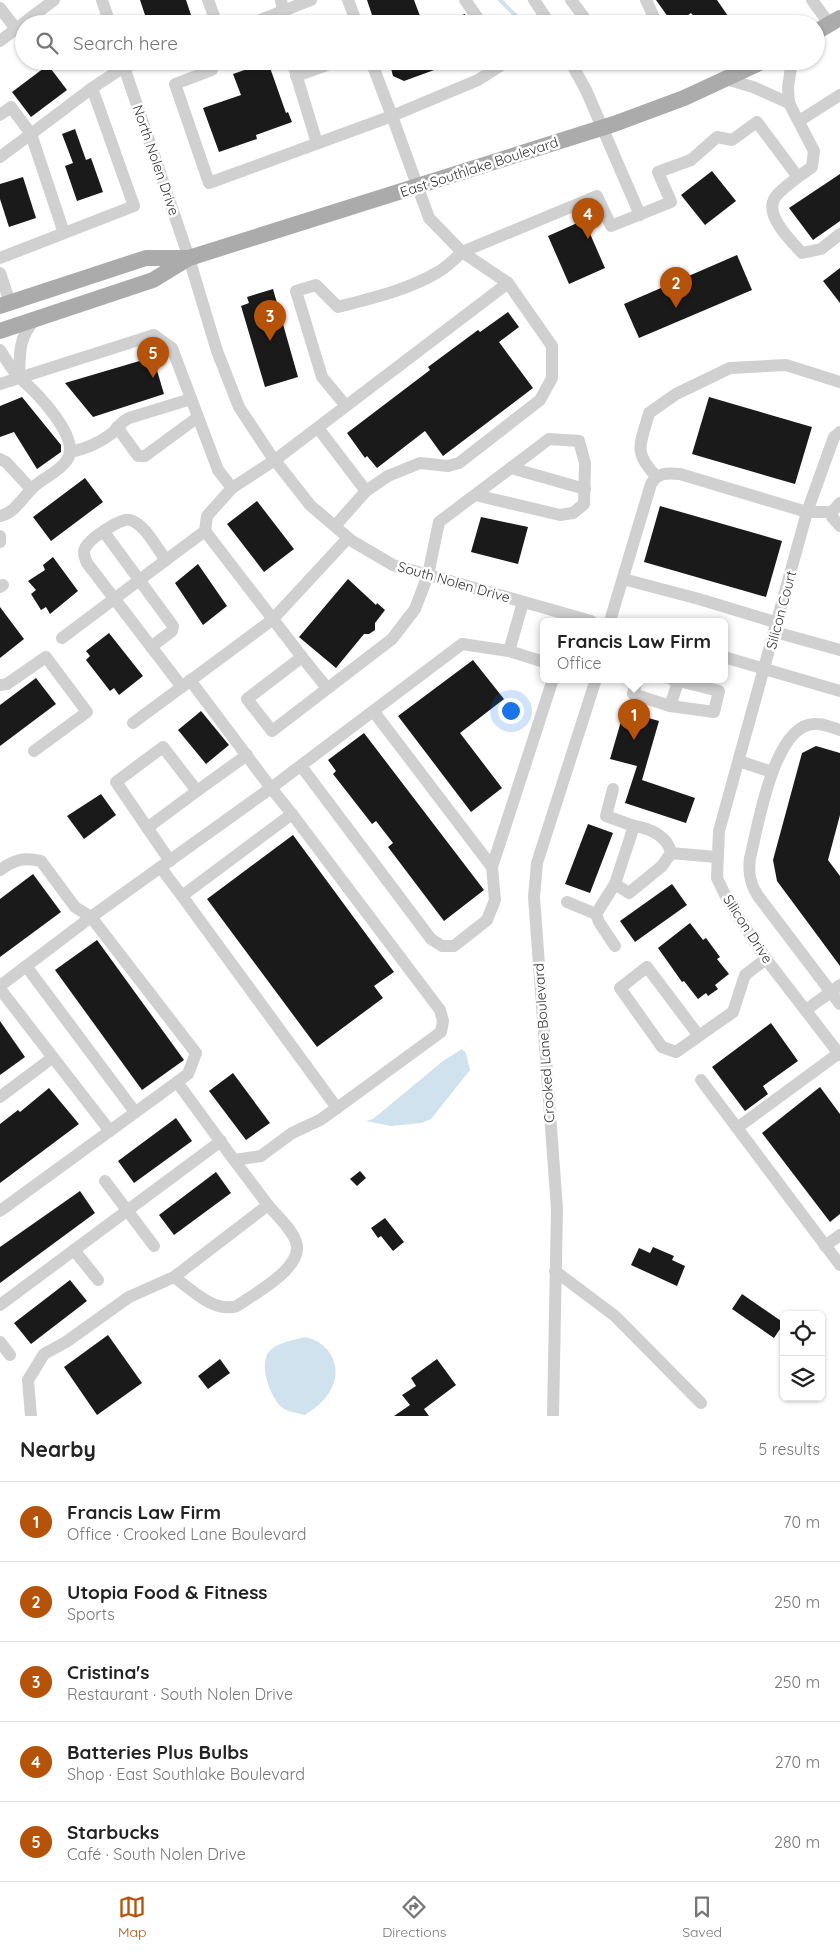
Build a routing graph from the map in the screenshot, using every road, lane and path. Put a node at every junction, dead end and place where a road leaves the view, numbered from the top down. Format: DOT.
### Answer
graph roads {
  1 [pos="54,0"];
  2 [pos="102,0"];
  3 [pos="208,0"];
  4 [pos="311,0"];
  5 [pos="348,0"];
  6 [pos="465,0"];
  7 [pos="534,0"];
  8 [pos="571,0"];
  9 [pos="646,0"];
  10 [pos="812,0"];
  11 [pos="282,5"];
  12 [pos="0,8"];
  13 [pos="34,15"];
  14 [pos="107,15"];
  15 [pos="214,15"];
  16 [pos="265,15"];
  17 [pos="351,15"];
  18 [pos="476,15"];
  19 [pos="544,15"];
  20 [pos="582,15"];
  21 [pos="653,15"];
  22 [pos="822,15"];
  23 [pos="15,28"];
  24 [pos="15,30"];
  25 [pos="0,41"];
  26 [pos="116,70"];
  27 [pos="126,70"];
  28 [pos="212,70"];
  29 [pos="294,70"];
  30 [pos="313,70"];
  31 [pos="374,70"];
  32 [pos="495,70"];
  33 [pos="575,70"];
  34 [pos="745,70"];
  35 [pos="791,70"];
  36 [pos="296,76"];
  37 [pos="726,79"];
  38 [pos="92,88"];
  39 [pos="840,95"];
  40 [pos="789,103"];
  41 [pos="0,115"];
  42 [pos="392,116"];
  43 [pos="799,121"];
  44 [pos="600,128"];
  45 [pos="31,134"];
  46 [pos="318,143"];
  47 [pos="0,157"];
  48 [pos="798,177"];
  49 [pos="419,186"];
  50 [pos="640,215"];
  51 [pos="64,233"];
  52 [pos="840,234"];
  53 [pos="462,252"];
  54 [pos="0,258"];
  55 [pos="189,258"];
  56 [pos="0,273"];
  57 [pos="508,283"];
  58 [pos="5,304"];
  59 [pos="36,319"];
  60 [pos="0,330"];
  61 [pos="0,350"];
  62 [pos="20,378"];
  63 [pos="840,382"];
  64 [pos="0,384"];
  65 [pos="192,399"];
  66 [pos="346,406"];
  67 [pos="198,417"];
  68 [pos="117,427"];
  69 [pos="318,428"];
  70 [pos="840,432"];
  71 [pos="70,452"];
  72 [pos="0,459"];
  73 [pos="275,460"];
  74 [pos="511,468"];
  75 [pos="656,476"];
  76 [pos="232,488"];
  77 [pos="31,489"];
  78 [pos="585,489"];
  79 [pos="366,491"];
  80 [pos="475,494"];
  81 [pos="836,507"];
  82 [pos="807,512"];
  83 [pos="0,516"];
  84 [pos="335,526"];
  85 [pos="840,526"];
  86 [pos="104,532"];
  87 [pos="205,532"];
  88 [pos="0,536"];
  89 [pos="348,538"];
  90 [pos="0,542"];
  91 [pos="166,560"];
  92 [pos="428,575"];
  93 [pos="623,579"];
  94 [pos="140,580"];
  95 [pos="114,600"];
  96 [pos="523,602"];
  97 [pos="580,618"];
  98 [pos="611,618"];
  99 [pos="272,620"];
  100 [pos="776,627"];
  101 [pos="62,638"];
  102 [pos="151,648"];
  103 [pos="840,650"];
  104 [pos="509,651"];
  105 [pos="302,657"];
  106 [pos="728,659"];
  107 [pos="540,661"];
  108 [pos="765,669"];
  109 [pos="552,683"];
  110 [pos="595,683"];
  111 [pos="636,683"];
  112 [pos="675,683"];
  113 [pos="690,683"];
  114 [pos="186,684"];
  115 [pos="0,685"];
  116 [pos="327,688"];
  117 [pos="840,690"];
  118 [pos="670,706"];
  119 [pos="374,712"];
  120 [pos="134,723"];
  121 [pos="840,730"];
  122 [pos="34,751"];
  123 [pos="247,756"];
  124 [pos="739,761"];
  125 [pos="301,766"];
  126 [pos="772,772"];
  127 [pos="271,788"];
  128 [pos="613,789"];
  129 [pos="197,791"];
  130 [pos="292,814"];
  131 [pos="634,826"];
  132 [pos="147,828"];
  133 [pos="671,853"];
  134 [pos="716,857"];
  135 [pos="165,865"];
  136 [pos="492,867"];
  137 [pos="0,870"];
  138 [pos="615,884"];
  139 [pos="182,896"];
  140 [pos="567,902"];
  141 [pos="596,914"];
  142 [pos="91,918"];
  143 [pos="615,946"];
  144 [pos="766,959"];
  145 [pos="26,966"];
  146 [pos="0,987"];
  147 [pos="835,988"];
  148 [pos="840,1004"];
  149 [pos="806,1010"];
  150 [pos="699,1036"];
  151 [pos="839,1054"];
  152 [pos="52,1058"];
  153 [pos="701,1080"];
  154 [pos="177,1082"];
  155 [pos="0,1097"];
  156 [pos="337,1108"];
  157 [pos="135,1112"];
  158 [pos="737,1128"];
  159 [pos="110,1131"];
  160 [pos="221,1141"];
  161 [pos="234,1160"];
  162 [pos="105,1181"];
  163 [pos="268,1205"];
  164 [pos="128,1210"];
  165 [pos="0,1211"];
  166 [pos="840,1235"];
  167 [pos="154,1246"];
  168 [pos="826,1246"];
  169 [pos="74,1250"];
  170 [pos="840,1265"];
  171 [pos="555,1271"];
  172 [pos="174,1277"];
  173 [pos="98,1280"];
  174 [pos="0,1305"];
  175 [pos="0,1342"];
  176 [pos="10,1355"];
  177 [pos="701,1402"];
  178 [pos="31,1416"];
  179 [pos="553,1416"];
  1 -- 13 [label="street"];
  2 -- 14 [label="street"];
  3 -- 15 [label="street"];
  4 -- 11 [label="street"];
  5 -- 17 [label="street"];
  6 -- 18 [label="street"];
  7 -- 19 [label="street"];
  8 -- 20 [label="street"];
  9 -- 21 [label="street"];
  10 -- 22 [label="street"];
  11 -- 16 [label="street"];
  12 -- 23 [label="street"];
  24 -- 25 [label="street"];
  26 -- 38 [label="street"];
  27 -- 55 [label="street, North Nolen Drive"];
  28 -- 46 [label="street"];
  29 -- 36 [label="street"];
  30 -- 36 [label="street"];
  31 -- 42 [label="street"];
  32 -- 42 [label="street"];
  33 -- 44 [label="street"];
  34 -- 37 [label="main road, East Southlake Boulevard"];
  35 -- 40 [label="street"];
  36 -- 46 [label="street"];
  37 -- 40 [label="street"];
  37 -- 44 [label="main road, East Southlake Boulevard"];
  38 -- 45 [label="street"];
  38 -- 51 [label="street"];
  39 -- 43 [label="street"];
  40 -- 43 [label="street"];
  41 -- 45 [label="street"];
  42 -- 46 [label="street"];
  42 -- 49 [label="street"];
  43 -- 48 [label="street"];
  44 -- 49 [label="main road, East Southlake Boulevard"];
  44 -- 50 [label="street"];
  45 -- 47 [label="street"];
  45 -- 51 [label="street"];
  48 -- 50 [label="street"];
  48 -- 52 [label="street"];
  49 -- 53 [label="street"];
  49 -- 55 [label="main road, East Southlake Boulevard"];
  50 -- 53 [label="street"];
  51 -- 54 [label="street"];
  53 -- 57 [label="street"];
  53 -- 66 [label="street"];
  55 -- 58 [label="main road, East Southlake Boulevard"];
  55 -- 59 [label="main road, East Southlake Boulevard"];
  55 -- 73 [label="street, South Nolen Drive"];
  56 -- 58 [label="street"];
  57 -- 66 [label="street"];
  57 -- 79 [label="street"];
  59 -- 60 [label="main road, East Southlake Boulevard"];
  59 -- 62 [label="street"];
  61 -- 62 [label="street"];
  62 -- 64 [label="street"];
  62 -- 65 [label="street"];
  62 -- 71 [label="street"];
  63 -- 75 [label="street"];
  65 -- 67 [label="street"];
  65 -- 68 [label="street"];
  66 -- 69 [label="street"];
  67 -- 68 [label="street"];
  67 -- 76 [label="street"];
  68 -- 71 [label="street"];
  69 -- 73 [label="street"];
  69 -- 79 [label="street"];
  70 -- 82 [label="street, Silicon Court"];
  71 -- 77 [label="street"];
  72 -- 77 [label="street"];
  73 -- 76 [label="street"];
  73 -- 84 [label="street, South Nolen Drive"];
  74 -- 78 [label="street"];
  74 -- 78 [label="street"];
  74 -- 80 [label="street"];
  75 -- 82 [label="street"];
  75 -- 93 [label="street"];
  76 -- 87 [label="street"];
  77 -- 83 [label="street"];
  78 -- 80 [label="street"];
  79 -- 84 [label="street"];
  80 -- 92 [label="street"];
  81 -- 82 [label="street"];
  81 -- 85 [label="street"];
  82 -- 100 [label="street, Silicon Court"];
  84 -- 89 [label="street, South Nolen Drive"];
  86 -- 91 [label="street"];
  86 -- 94 [label="street"];
  86 -- 95 [label="street"];
  87 -- 91 [label="street"];
  87 -- 99 [label="street"];
  88 -- 90 [label="street"];
  89 -- 92 [label="street, South Nolen Drive"];
  89 -- 99 [label="street"];
  91 -- 94 [label="street"];
  92 -- 96 [label="street, South Nolen Drive"];
  92 -- 116 [label="street"];
  93 -- 98 [label="street"];
  93 -- 100 [label="street"];
  94 -- 95 [label="street"];
  94 -- 102 [label="street"];
  95 -- 101 [label="street"];
  95 -- 102 [label="street"];
  96 -- 97 [label="street, South Nolen Drive"];
  96 -- 104 [label="street"];
  99 -- 105 [label="street"];
  99 -- 114 [label="street"];
  100 -- 103 [label="street"];
  100 -- 108 [label="street, Silicon Court"];
  102 -- 114 [label="street"];
  104 -- 107 [label="street"];
  104 -- 119 [label="street"];
  105 -- 116 [label="street"];
  105 -- 116 [label="street"];
  106 -- 108 [label="street"];
  108 -- 117 [label="street"];
  108 -- 124 [label="street, Silicon Drive"];
  109 -- 136 [label="street"];
  110 -- 171 [label="street, Crooked Lane Boulevard"];
  111 -- 118 [label="street"];
  112 -- 118 [label="street"];
  113 -- 118 [label="street"];
  114 -- 120 [label="street"];
  114 -- 123 [label="street"];
  115 -- 122 [label="street"];
  119 -- 125 [label="street"];
  119 -- 136 [label="street"];
  121 -- 126 [label="street"];
  123 -- 127 [label="street"];
  123 -- 129 [label="street"];
  124 -- 126 [label="street"];
  124 -- 134 [label="street, Silicon Drive"];
  125 -- 127 [label="street"];
  125 -- 136 [label="street"];
  126 -- 147 [label="street"];
  127 -- 130 [label="street"];
  127 -- 135 [label="street"];
  128 -- 131 [label="street"];
  129 -- 132 [label="street"];
  129 -- 132 [label="street"];
  130 -- 139 [label="street"];
  130 -- 156 [label="street"];
  131 -- 133 [label="street"];
  131 -- 138 [label="street"];
  132 -- 135 [label="street"];
  133 -- 134 [label="street"];
  133 -- 138 [label="street"];
  134 -- 144 [label="street, Silicon Drive"];
  135 -- 139 [label="street"];
  135 -- 142 [label="street"];
  137 -- 142 [label="street"];
  138 -- 141 [label="street"];
  139 -- 156 [label="street"];
  140 -- 141 [label="street"];
  141 -- 143 [label="street"];
  142 -- 145 [label="street"];
  142 -- 154 [label="street"];
  144 -- 149 [label="street, Silicon Drive"];
  144 -- 150 [label="street"];
  145 -- 146 [label="street"];
  145 -- 157 [label="street"];
  146 -- 152 [label="street"];
  147 -- 148 [label="street"];
  147 -- 149 [label="street"];
  149 -- 151 [label="street, Silicon Drive"];
  150 -- 150 [label="street"];
  151 -- 158 [label="street"];
  152 -- 155 [label="street"];
  152 -- 159 [label="street"];
  153 -- 158 [label="street"];
  154 -- 157 [label="street"];
  154 -- 160 [label="street"];
  156 -- 161 [label="street"];
  157 -- 159 [label="street"];
  158 -- 168 [label="street"];
  159 -- 165 [label="street"];
  160 -- 161 [label="street"];
  160 -- 164 [label="street"];
  161 -- 163 [label="street"];
  162 -- 164 [label="street"];
  163 -- 172 [label="street"];
  163 -- 172 [label="street"];
  164 -- 167 [label="street"];
  164 -- 169 [label="street"];
  166 -- 168 [label="street"];
  168 -- 170 [label="street"];
  169 -- 173 [label="street"];
  169 -- 174 [label="street"];
  171 -- 177 [label="street"];
  171 -- 179 [label="street, Crooked Lane Boulevard"];
  172 -- 178 [label="street"];
  175 -- 176 [label="street"];
}
